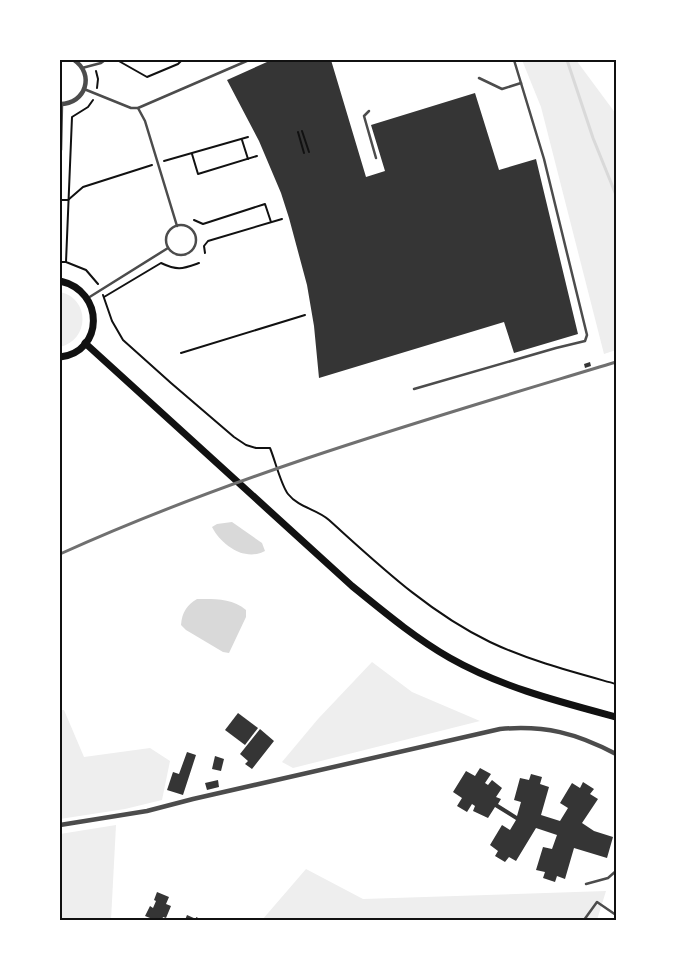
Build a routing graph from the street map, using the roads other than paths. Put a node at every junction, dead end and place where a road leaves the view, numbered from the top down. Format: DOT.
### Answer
graph roads {
  1 [pos="74,60"];
  2 [pos="105,60"];
  3 [pos="249,60"];
  4 [pos="514,60"];
  5 [pos="82,68"];
  6 [pos="479,78"];
  7 [pos="521,83"];
  8 [pos="84,89"];
  9 [pos="61,104"];
  10 [pos="138,108"];
  11 [pos="369,111"];
  12 [pos="60,150"];
  13 [pos="376,158"];
  14 [pos="177,226"];
  15 [pos="168,248"];
  16 [pos="60,281"];
  17 [pos="88,298"];
  18 [pos="85,343"];
  19 [pos="60,357"];
  20 [pos="414,389"];
  21 [pos="616,717"];
  22 [pos="616,754"];
  23 [pos="60,825"];
  24 [pos="616,871"];
  25 [pos="586,884"];
  26 [pos="616,915"];
  27 [pos="584,920"];
  1 -- 5 [label="street"];
  2 -- 5 [label="lane"];
  3 -- 10 [label="lane"];
  4 -- 7 [label="lane"];
  5 -- 8 [label="street"];
  6 -- 7 [label="lane"];
  7 -- 20 [label="lane"];
  8 -- 9 [label="street"];
  8 -- 10 [label="lane"];
  9 -- 12 [label="street"];
  10 -- 14 [label="lane"];
  11 -- 13 [label="lane"];
  14 -- 15 [label="lane"];
  14 -- 15 [label="lane"];
  15 -- 17 [label="lane"];
  16 -- 17 [label="main road"];
  17 -- 18 [label="main road"];
  18 -- 19 [label="main road"];
  18 -- 21 [label="main road"];
  22 -- 23 [label="street"];
  24 -- 25 [label="lane"];
  26 -- 27 [label="lane"];
}
